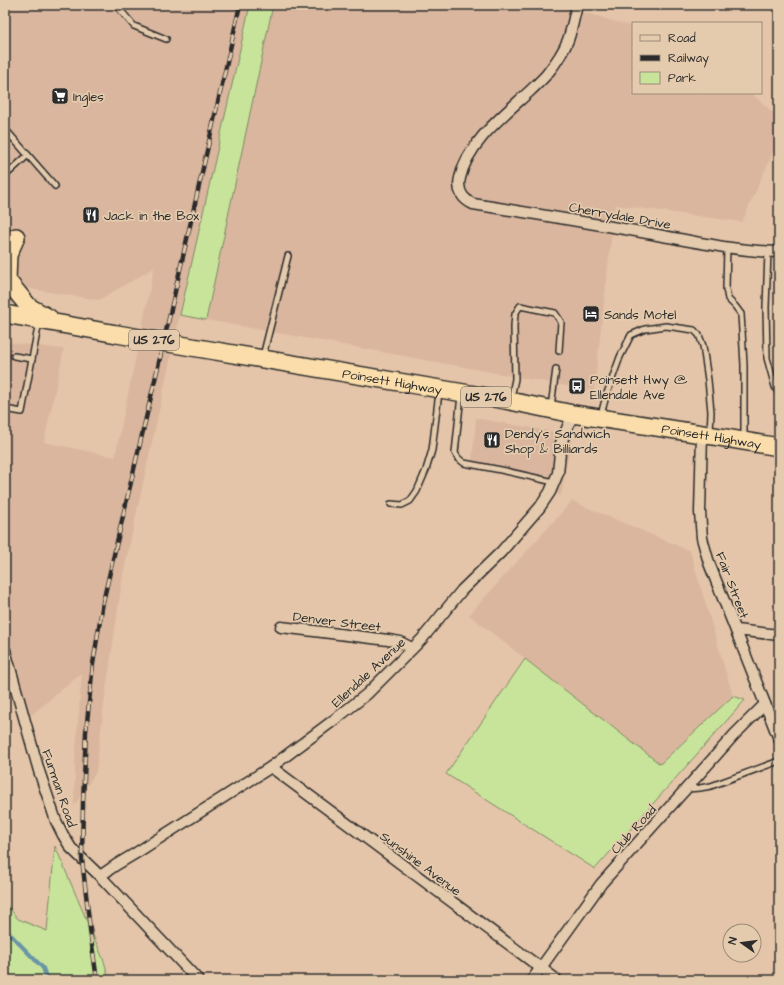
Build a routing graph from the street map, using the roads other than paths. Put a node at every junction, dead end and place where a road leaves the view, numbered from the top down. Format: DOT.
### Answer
graph roads {
  1 [pos="116,5"];
  2 [pos="577,5"];
  3 [pos="166,39"];
  4 [pos="5,129"];
  5 [pos="28,155"];
  6 [pos="5,176"];
  7 [pos="55,186"];
  8 [pos="16,237"];
  9 [pos="727,247"];
  10 [pos="768,252"];
  11 [pos="779,252"];
  12 [pos="288,256"];
  13 [pos="5,314"];
  14 [pos="40,320"];
  15 [pos="58,323"];
  16 [pos="559,351"];
  17 [pos="14,356"];
  18 [pos="32,359"];
  19 [pos="262,359"];
  20 [pos="556,369"];
  21 [pos="440,389"];
  22 [pos="461,393"];
  23 [pos="779,394"];
  24 [pos="510,401"];
  25 [pos="5,409"];
  26 [pos="550,409"];
  27 [pos="573,414"];
  28 [pos="600,418"];
  29 [pos="706,434"];
  30 [pos="744,441"];
  31 [pos="779,447"];
  32 [pos="554,482"];
  33 [pos="391,504"];
  34 [pos="281,627"];
  35 [pos="736,630"];
  36 [pos="779,635"];
  37 [pos="412,648"];
  38 [pos="5,650"];
  39 [pos="7,666"];
  40 [pos="765,704"];
  41 [pos="779,739"];
  42 [pos="779,761"];
  43 [pos="271,767"];
  44 [pos="686,789"];
  45 [pos="100,876"];
  46 [pos="541,968"];
  47 [pos="198,980"];
  48 [pos="532,980"];
  49 [pos="557,980"];
  1 -- 3 [label="lane"];
  2 -- 9 [label="street, Cherrydale Drive"];
  4 -- 5 [label="lane"];
  5 -- 6 [label="lane"];
  5 -- 7 [label="lane"];
  8 -- 15 [label="highway"];
  9 -- 10 [label="street, Cherrydale Drive"];
  9 -- 30 [label="lane"];
  10 -- 11 [label="street, Cherrydale Drive"];
  10 -- 23 [label="lane"];
  12 -- 19 [label="lane"];
  13 -- 14 [label="highway, Poinsett Highway / US 276"];
  14 -- 15 [label="highway, Poinsett Highway / US 276"];
  14 -- 18 [label="lane"];
  15 -- 19 [label="highway, Poinsett Highway / US 276, bridge"];
  16 -- 24 [label="lane"];
  17 -- 18 [label="lane"];
  18 -- 25 [label="lane"];
  19 -- 21 [label="highway, Poinsett Highway / US 276"];
  20 -- 26 [label="lane"];
  21 -- 22 [label="highway, Poinsett Highway / US 276"];
  21 -- 33 [label="lane"];
  22 -- 24 [label="highway, Poinsett Highway / US 276"];
  22 -- 32 [label="lane"];
  24 -- 26 [label="highway, Poinsett Highway / US 276"];
  26 -- 27 [label="highway, Poinsett Highway / US 276"];
  27 -- 28 [label="highway, Poinsett Highway / US 276"];
  27 -- 32 [label="street, Ellendale Avenue"];
  28 -- 29 [label="highway, Poinsett Highway / US 276"];
  28 -- 29 [label="lane"];
  29 -- 30 [label="highway, Poinsett Highway / US 276"];
  29 -- 35 [label="street, Fair Street"];
  30 -- 31 [label="highway, Poinsett Highway / US 276"];
  32 -- 37 [label="street, Ellendale Avenue"];
  34 -- 37 [label="street, Denver Street"];
  35 -- 36 [label="street"];
  35 -- 40 [label="street, Fair Street"];
  37 -- 43 [label="street, Ellendale Avenue"];
  38 -- 39 [label="street, Furman Road"];
  39 -- 45 [label="street, Furman Road"];
  40 -- 41 [label="street, Fair Street"];
  40 -- 44 [label="street, Club Road"];
  42 -- 44 [label="lane"];
  43 -- 45 [label="street, Ellendale Avenue"];
  43 -- 46 [label="street, Sunshine Avenue"];
  44 -- 46 [label="street, Club Road"];
  45 -- 47 [label="street, Furman Road"];
  46 -- 48 [label="street, Club Road"];
  46 -- 49 [label="street, Sunshine Avenue"];
}
